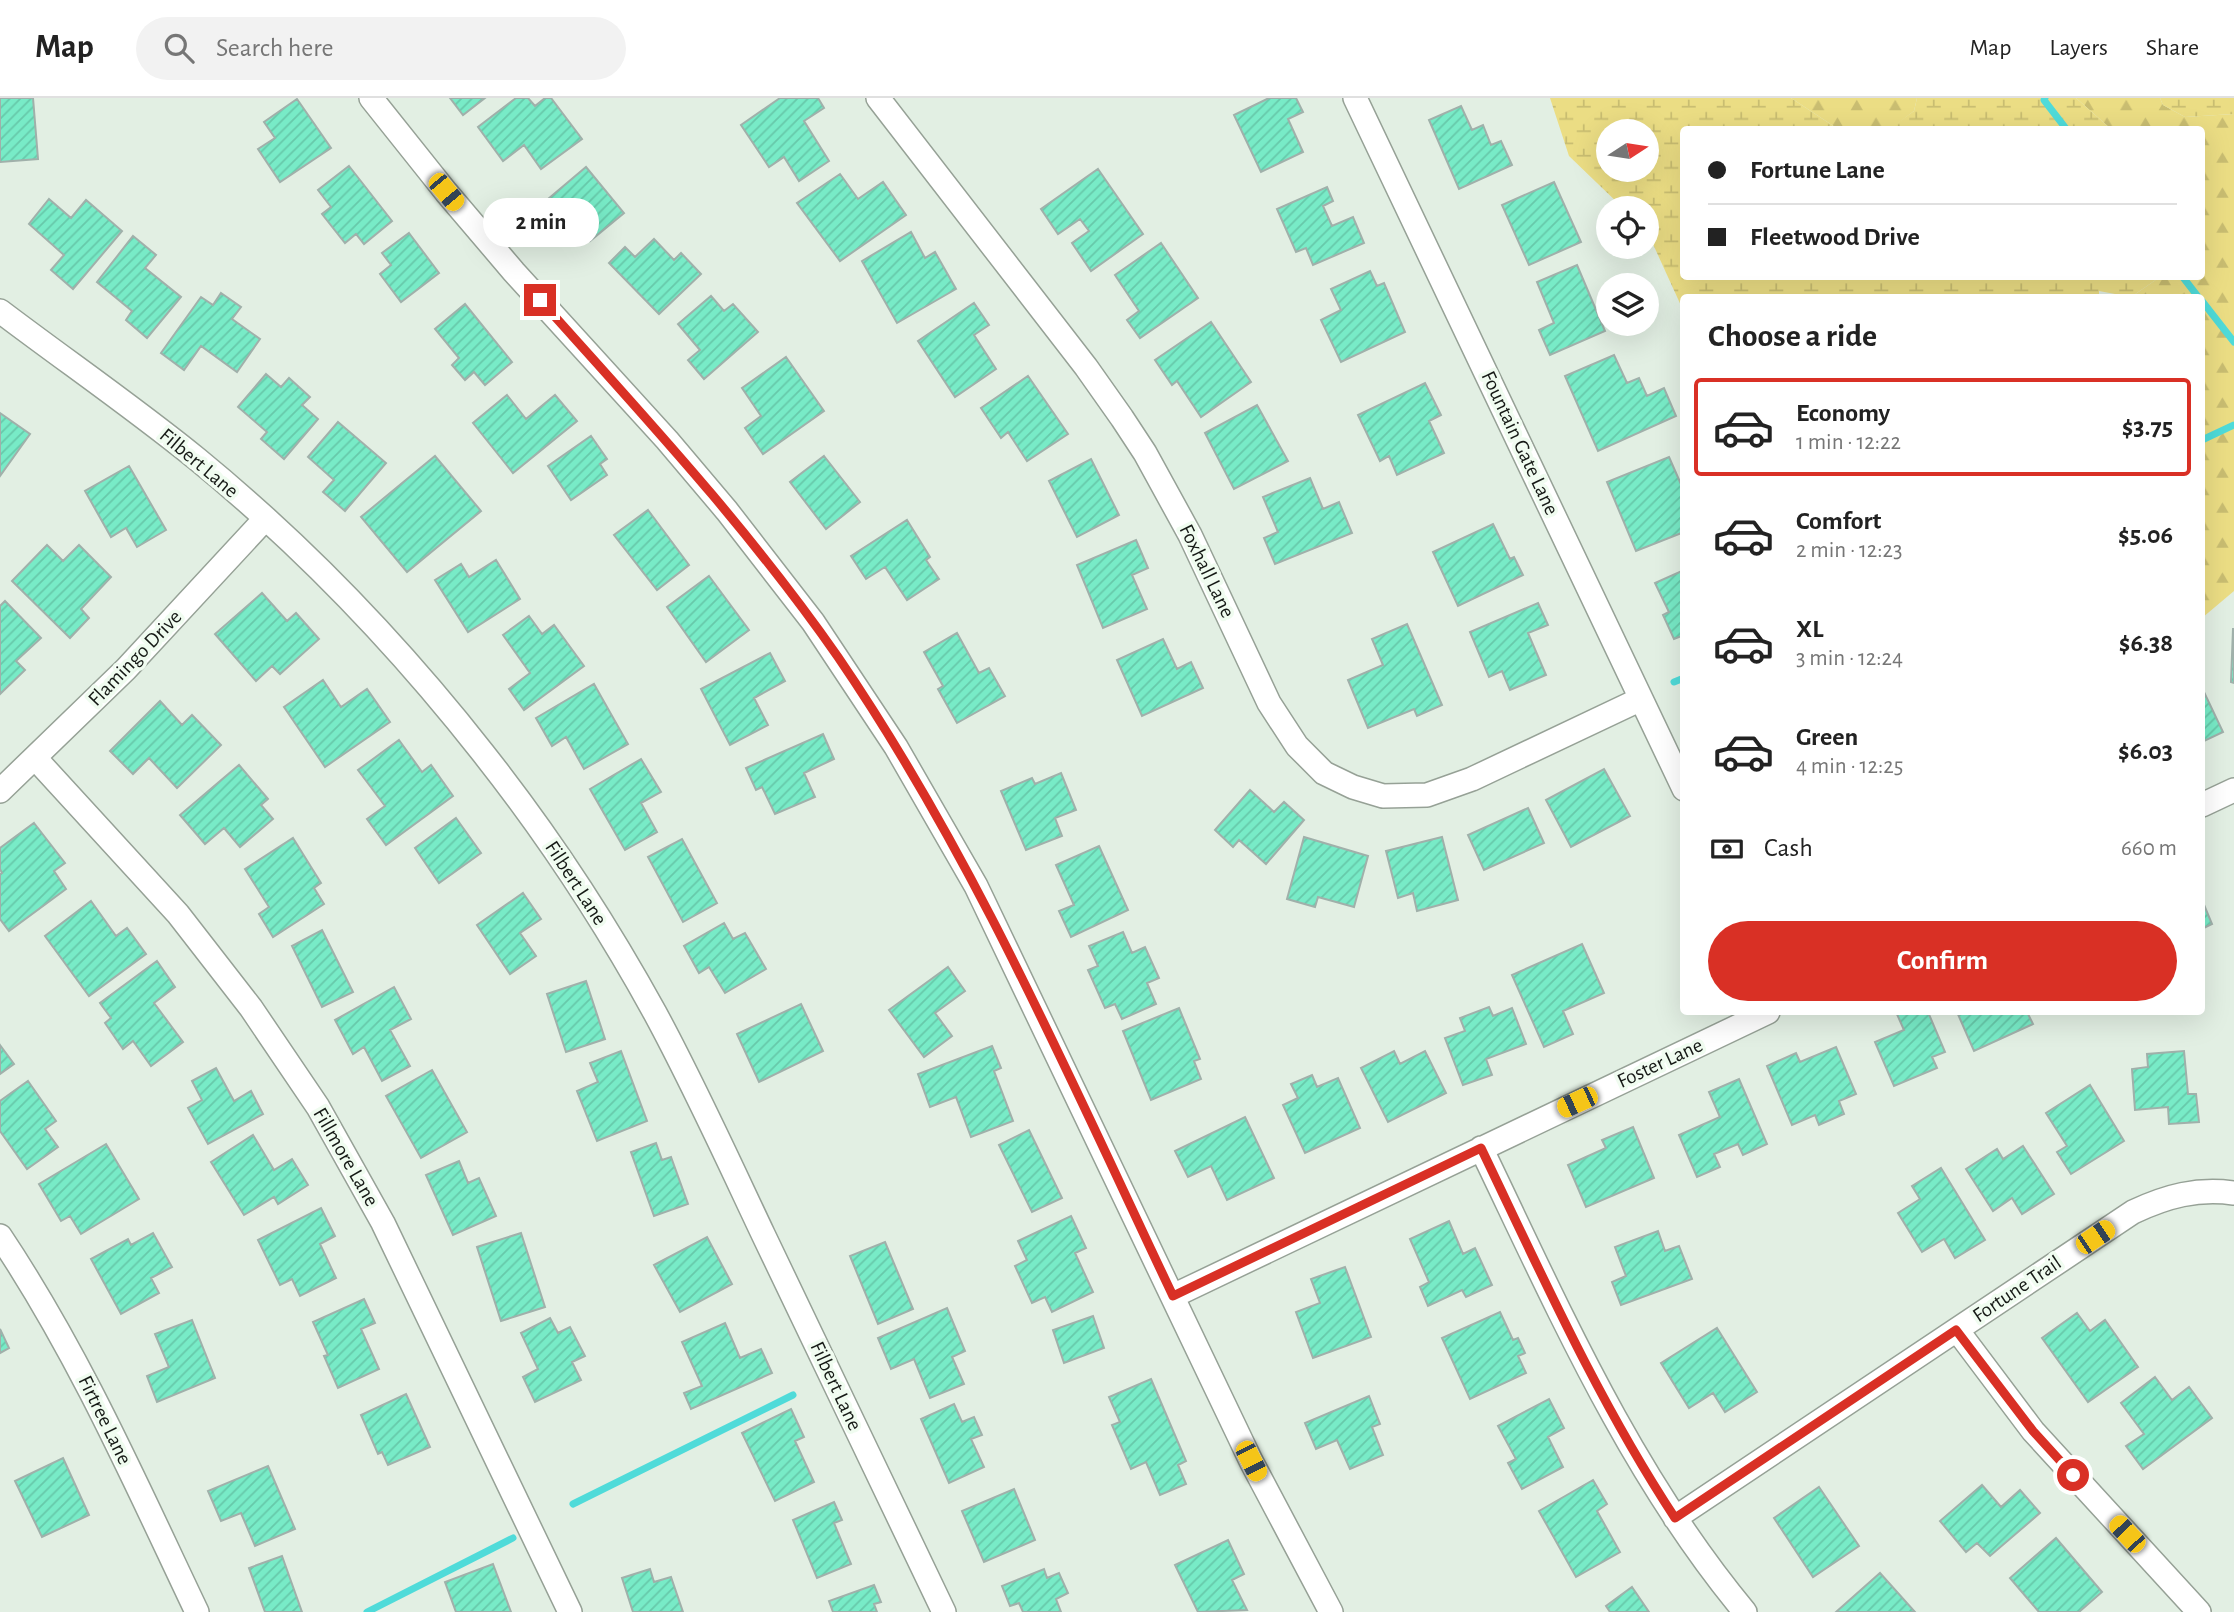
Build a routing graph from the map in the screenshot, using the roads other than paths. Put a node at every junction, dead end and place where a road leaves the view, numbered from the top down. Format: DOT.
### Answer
graph roads {
  1 [pos="371,98"];
  2 [pos="878,98"];
  3 [pos="1355,98"];
  4 [pos="0,312"];
  5 [pos="265,519"];
  6 [pos="1641,699"];
  7 [pos="36,759"];
  8 [pos="1680,781"];
  9 [pos="2234,790"];
  10 [pos="0,791"];
  11 [pos="2205,804"];
  12 [pos="1763,1015"];
  13 [pos="1481,1148"];
  14 [pos="2234,1193"];
  15 [pos="0,1236"];
  16 [pos="1173,1296"];
  17 [pos="1956,1330"];
  18 [pos="1675,1518"];
  19 [pos="197,1612"];
  20 [pos="569,1612"];
  21 [pos="944,1612"];
  22 [pos="1331,1612"];
  23 [pos="1745,1612"];
  24 [pos="2199,1612"];
  1 -- 16 [label="street"];
  2 -- 6 [label="street, Foxhall Lane"];
  3 -- 6 [label="street, Fountain Gate Lane"];
  4 -- 5 [label="street, Filbert Lane"];
  5 -- 7 [label="street, Flamingo Drive"];
  5 -- 21 [label="street, Filbert Lane"];
  6 -- 8 [label="street, Fountain Gate Lane"];
  7 -- 10 [label="street, Flamingo Drive"];
  7 -- 20 [label="street, Fillmore Lane"];
  9 -- 11 [label="street"];
  12 -- 13 [label="street, Foster Lane"];
  13 -- 16 [label="street, Foster Lane"];
  13 -- 18 [label="street"];
  14 -- 17 [label="street, Fortune Trail"];
  15 -- 19 [label="street, Firtree Lane"];
  16 -- 22 [label="street"];
  17 -- 18 [label="street, Fortune Trail"];
  17 -- 24 [label="street"];
  18 -- 23 [label="street"];
}
